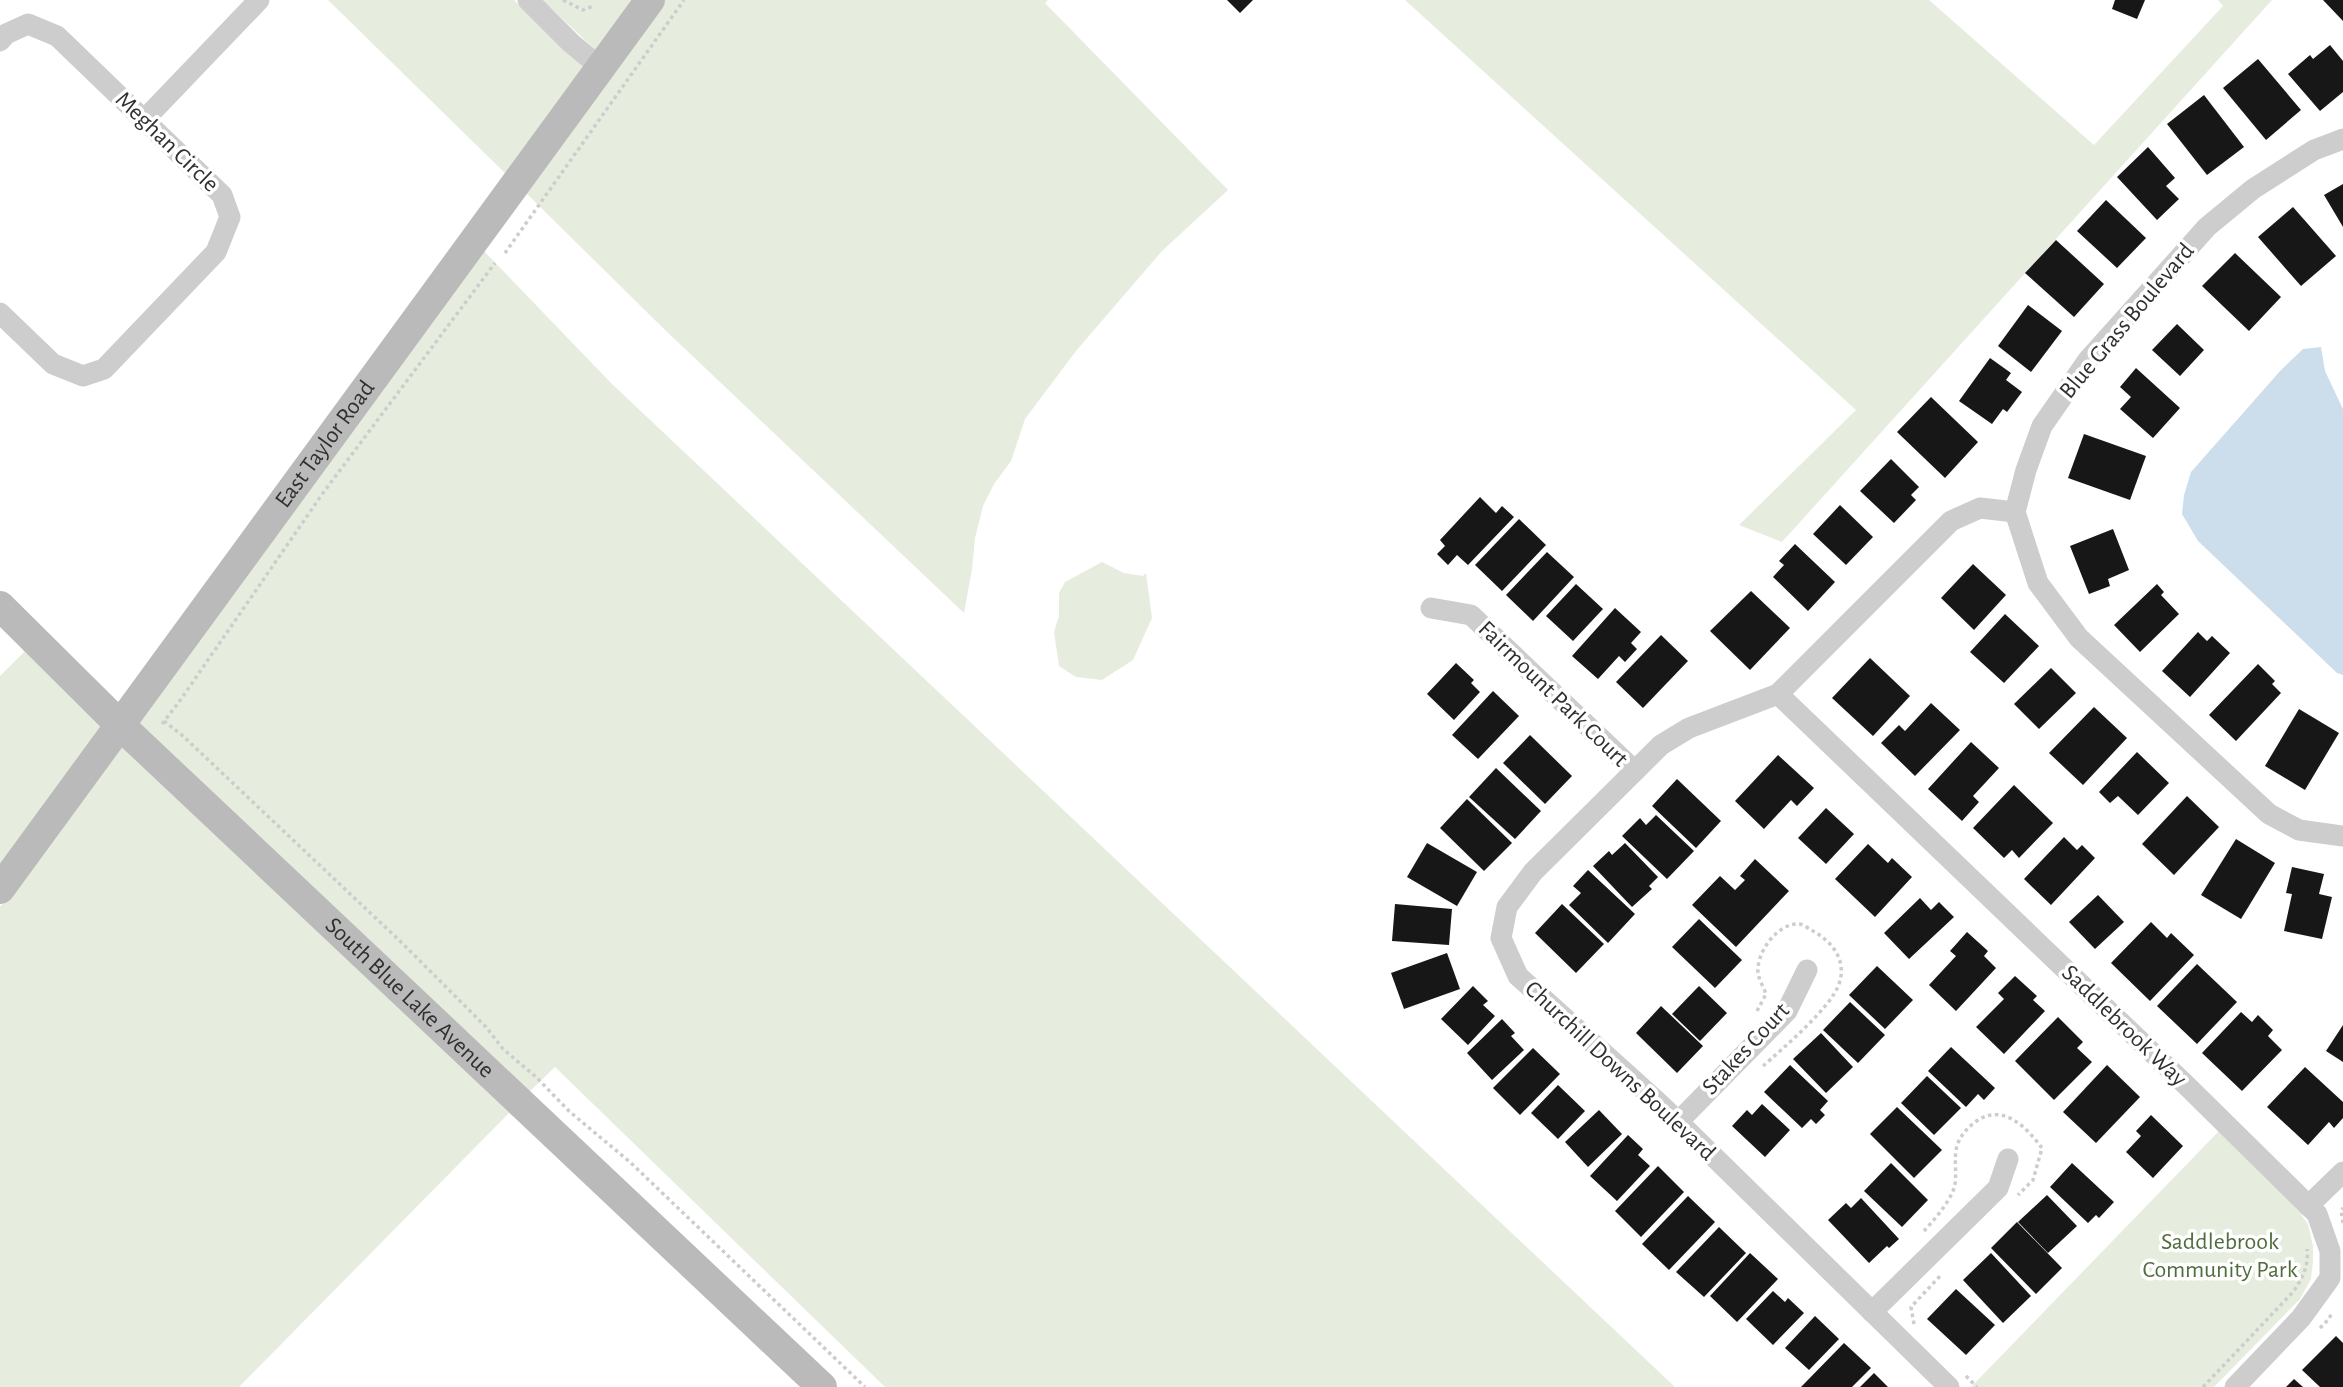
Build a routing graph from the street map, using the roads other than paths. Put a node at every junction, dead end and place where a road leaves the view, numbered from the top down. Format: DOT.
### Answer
graph roads {
  1 [pos="259,0"];
  2 [pos="528,0"];
  3 [pos="650,0"];
  4 [pos="0,40"];
  5 [pos="600,67"];
  6 [pos="145,119"];
  7 [pos="2343,139"];
  8 [pos="0,313"];
  9 [pos="2015,512"];
  10 [pos="0,606"];
  11 [pos="1431,608"];
  12 [pos="1778,694"];
  13 [pos="119,724"];
  14 [pos="1635,771"];
  15 [pos="2343,835"];
  16 [pos="0,889"];
  17 [pos="1807,970"];
  18 [pos="1678,1122"];
  19 [pos="2008,1159"];
  20 [pos="2343,1172"];
  21 [pos="2308,1206"];
  22 [pos="1872,1312"];
  23 [pos="1954,1378"];
  24 [pos="822,1387"];
  25 [pos="2235,1387"];
  1 -- 6 [label="street"];
  2 -- 5 [label="street"];
  3 -- 5 [label="main road, East Taylor Road"];
  4 -- 6 [label="street, Meghan Circle"];
  5 -- 13 [label="main road, East Taylor Road"];
  6 -- 8 [label="street, Meghan Circle"];
  7 -- 9 [label="street, Blue Grass Boulevard"];
  9 -- 12 [label="street, Churchill Downs Boulevard"];
  9 -- 15 [label="street"];
  10 -- 13 [label="main road, South Blue Lake Avenue"];
  11 -- 14 [label="street, Fairmount Park Court"];
  12 -- 14 [label="street, Churchill Downs Boulevard"];
  12 -- 21 [label="street, Saddlebrook Way"];
  13 -- 16 [label="main road, East Taylor Road"];
  13 -- 24 [label="main road, South Blue Lake Avenue"];
  14 -- 18 [label="street, Churchill Downs Boulevard"];
  17 -- 18 [label="street, Stakes Court"];
  18 -- 22 [label="street, Churchill Downs Boulevard"];
  19 -- 22 [label="street"];
  20 -- 21 [label="street"];
  21 -- 25 [label="street, Saddlebrook Way"];
  22 -- 23 [label="street, Churchill Downs Boulevard"];
}
